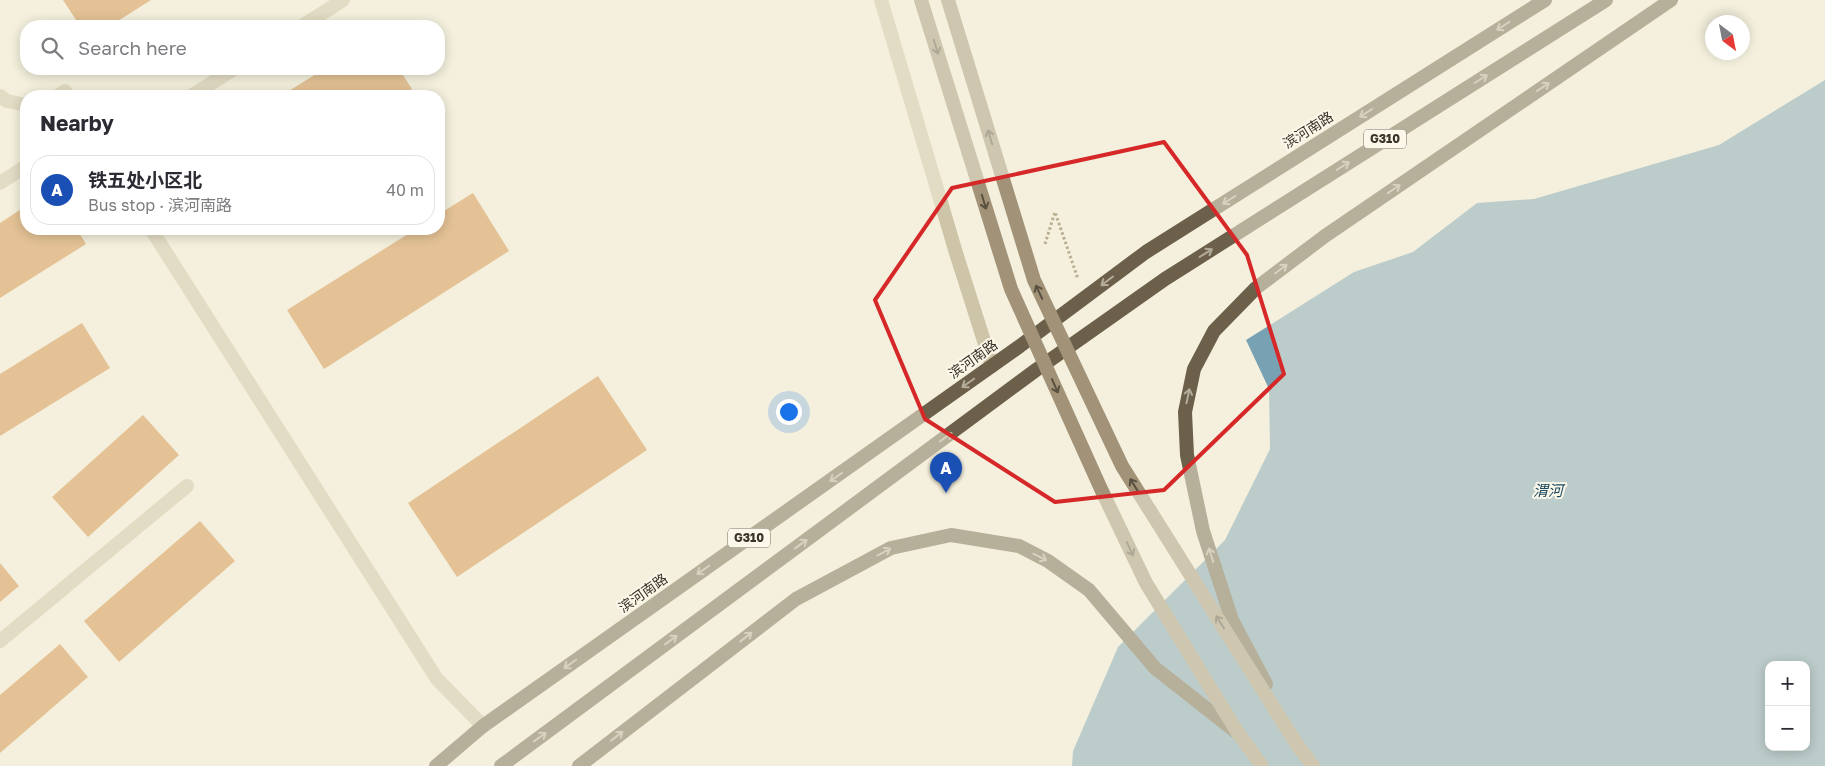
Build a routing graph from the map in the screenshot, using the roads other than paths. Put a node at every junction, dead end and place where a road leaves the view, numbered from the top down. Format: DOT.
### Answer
graph roads {
  1 [pos="343,0"];
  2 [pos="880,0"];
  3 [pos="921,0"];
  4 [pos="948,0"];
  5 [pos="1545,0"];
  6 [pos="1606,0"];
  7 [pos="1671,0"];
  8 [pos="311,20"];
  9 [pos="224,75"];
  10 [pos="201,90"];
  11 [pos="0,96"];
  12 [pos="20,104"];
  13 [pos="20,170"];
  14 [pos="0,183"];
  15 [pos="155,235"];
  16 [pos="992,366"];
  17 [pos="187,486"];
  18 [pos="0,641"];
  19 [pos="483,726"];
  20 [pos="1238,733"];
  21 [pos="1296,743"];
  22 [pos="436,766"];
  23 [pos="501,766"];
  24 [pos="579,766"];
  25 [pos="1262,766"];
  26 [pos="1313,766"];
  1 -- 8 [label="street"];
  2 -- 16 [label="street"];
  3 -- 20 [label="main road, one-way, bridge"];
  21 -- 4 [label="main road, one-way, bridge"];
  5 -- 16 [label="highway, 滨河南路 / G310, one-way"];
  23 -- 6 [label="highway, G310, one-way"];
  21 -- 7 [label="highway, one-way, bridge"];
  9 -- 10 [label="street"];
  11 -- 12 [label="street"];
  13 -- 14 [label="street"];
  15 -- 19 [label="street"];
  16 -- 19 [label="highway, 滨河南路 / G310, one-way"];
  17 -- 18 [label="street"];
  19 -- 22 [label="highway, 滨河南路 / G310"];
  24 -- 20 [label="highway, one-way"];
  20 -- 25 [label="main road, bridge"];
  21 -- 26 [label="main road, bridge"];
}
